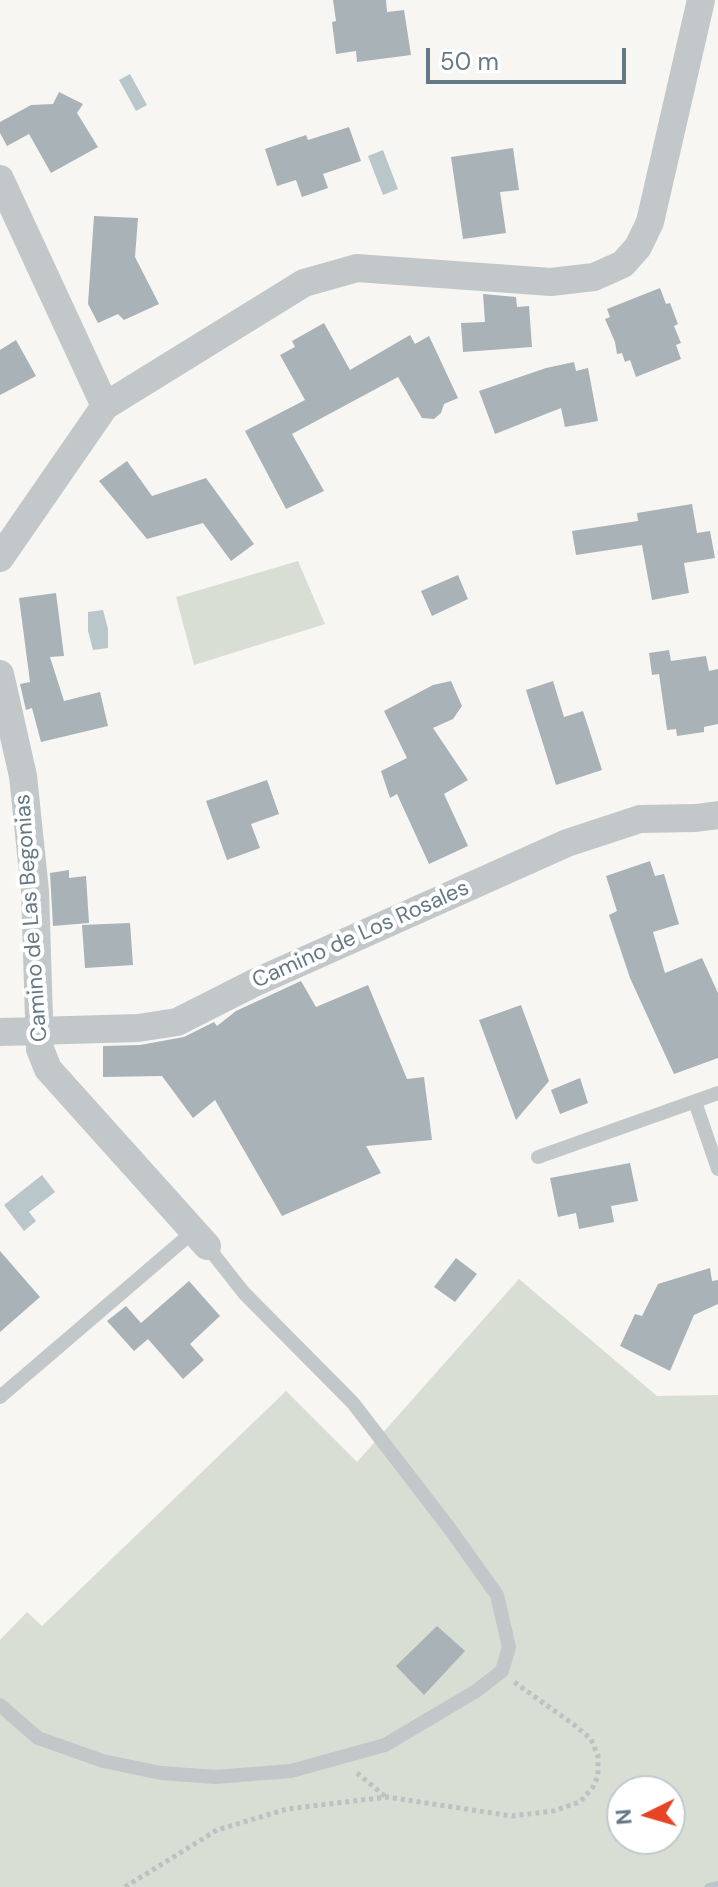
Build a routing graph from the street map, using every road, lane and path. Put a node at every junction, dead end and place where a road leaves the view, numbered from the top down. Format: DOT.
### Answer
graph roads {
  1 [pos="701,0"];
  2 [pos="0,179"];
  3 [pos="105,406"];
  4 [pos="2,550"];
  5 [pos="0,674"];
  6 [pos="707,817"];
  7 [pos="718,838"];
  8 [pos="40,1030"];
  9 [pos="0,1032"];
  10 [pos="718,1093"];
  11 [pos="695,1102"];
  12 [pos="538,1157"];
  13 [pos="718,1169"];
  14 [pos="200,1238"];
  15 [pos="0,1397"];
  16 [pos="502,1671"];
  17 [pos="0,1705"];
  18 [pos="347,1755"];
  19 [pos="387,1797"];
  20 [pos="125,1887"];
  1 -- 3 [label="street"];
  2 -- 3 [label="street"];
  3 -- 4 [label="street"];
  5 -- 8 [label="street, Camino de Las Begonias"];
  6 -- 7 [label="street"];
  6 -- 8 [label="street, Camino de Los Rosales"];
  8 -- 9 [label="street, Camino de Los Rosales"];
  8 -- 14 [label="street, Camino de Las Begonias"];
  10 -- 11 [label="lane"];
  11 -- 12 [label="lane"];
  11 -- 13 [label="lane"];
  14 -- 15 [label="lane"];
  14 -- 16 [label="lane"];
  16 -- 18 [label="lane"];
  16 -- 19 [label="path"];
  17 -- 18 [label="lane"];
  18 -- 19 [label="path"];
  19 -- 20 [label="path"];
}
